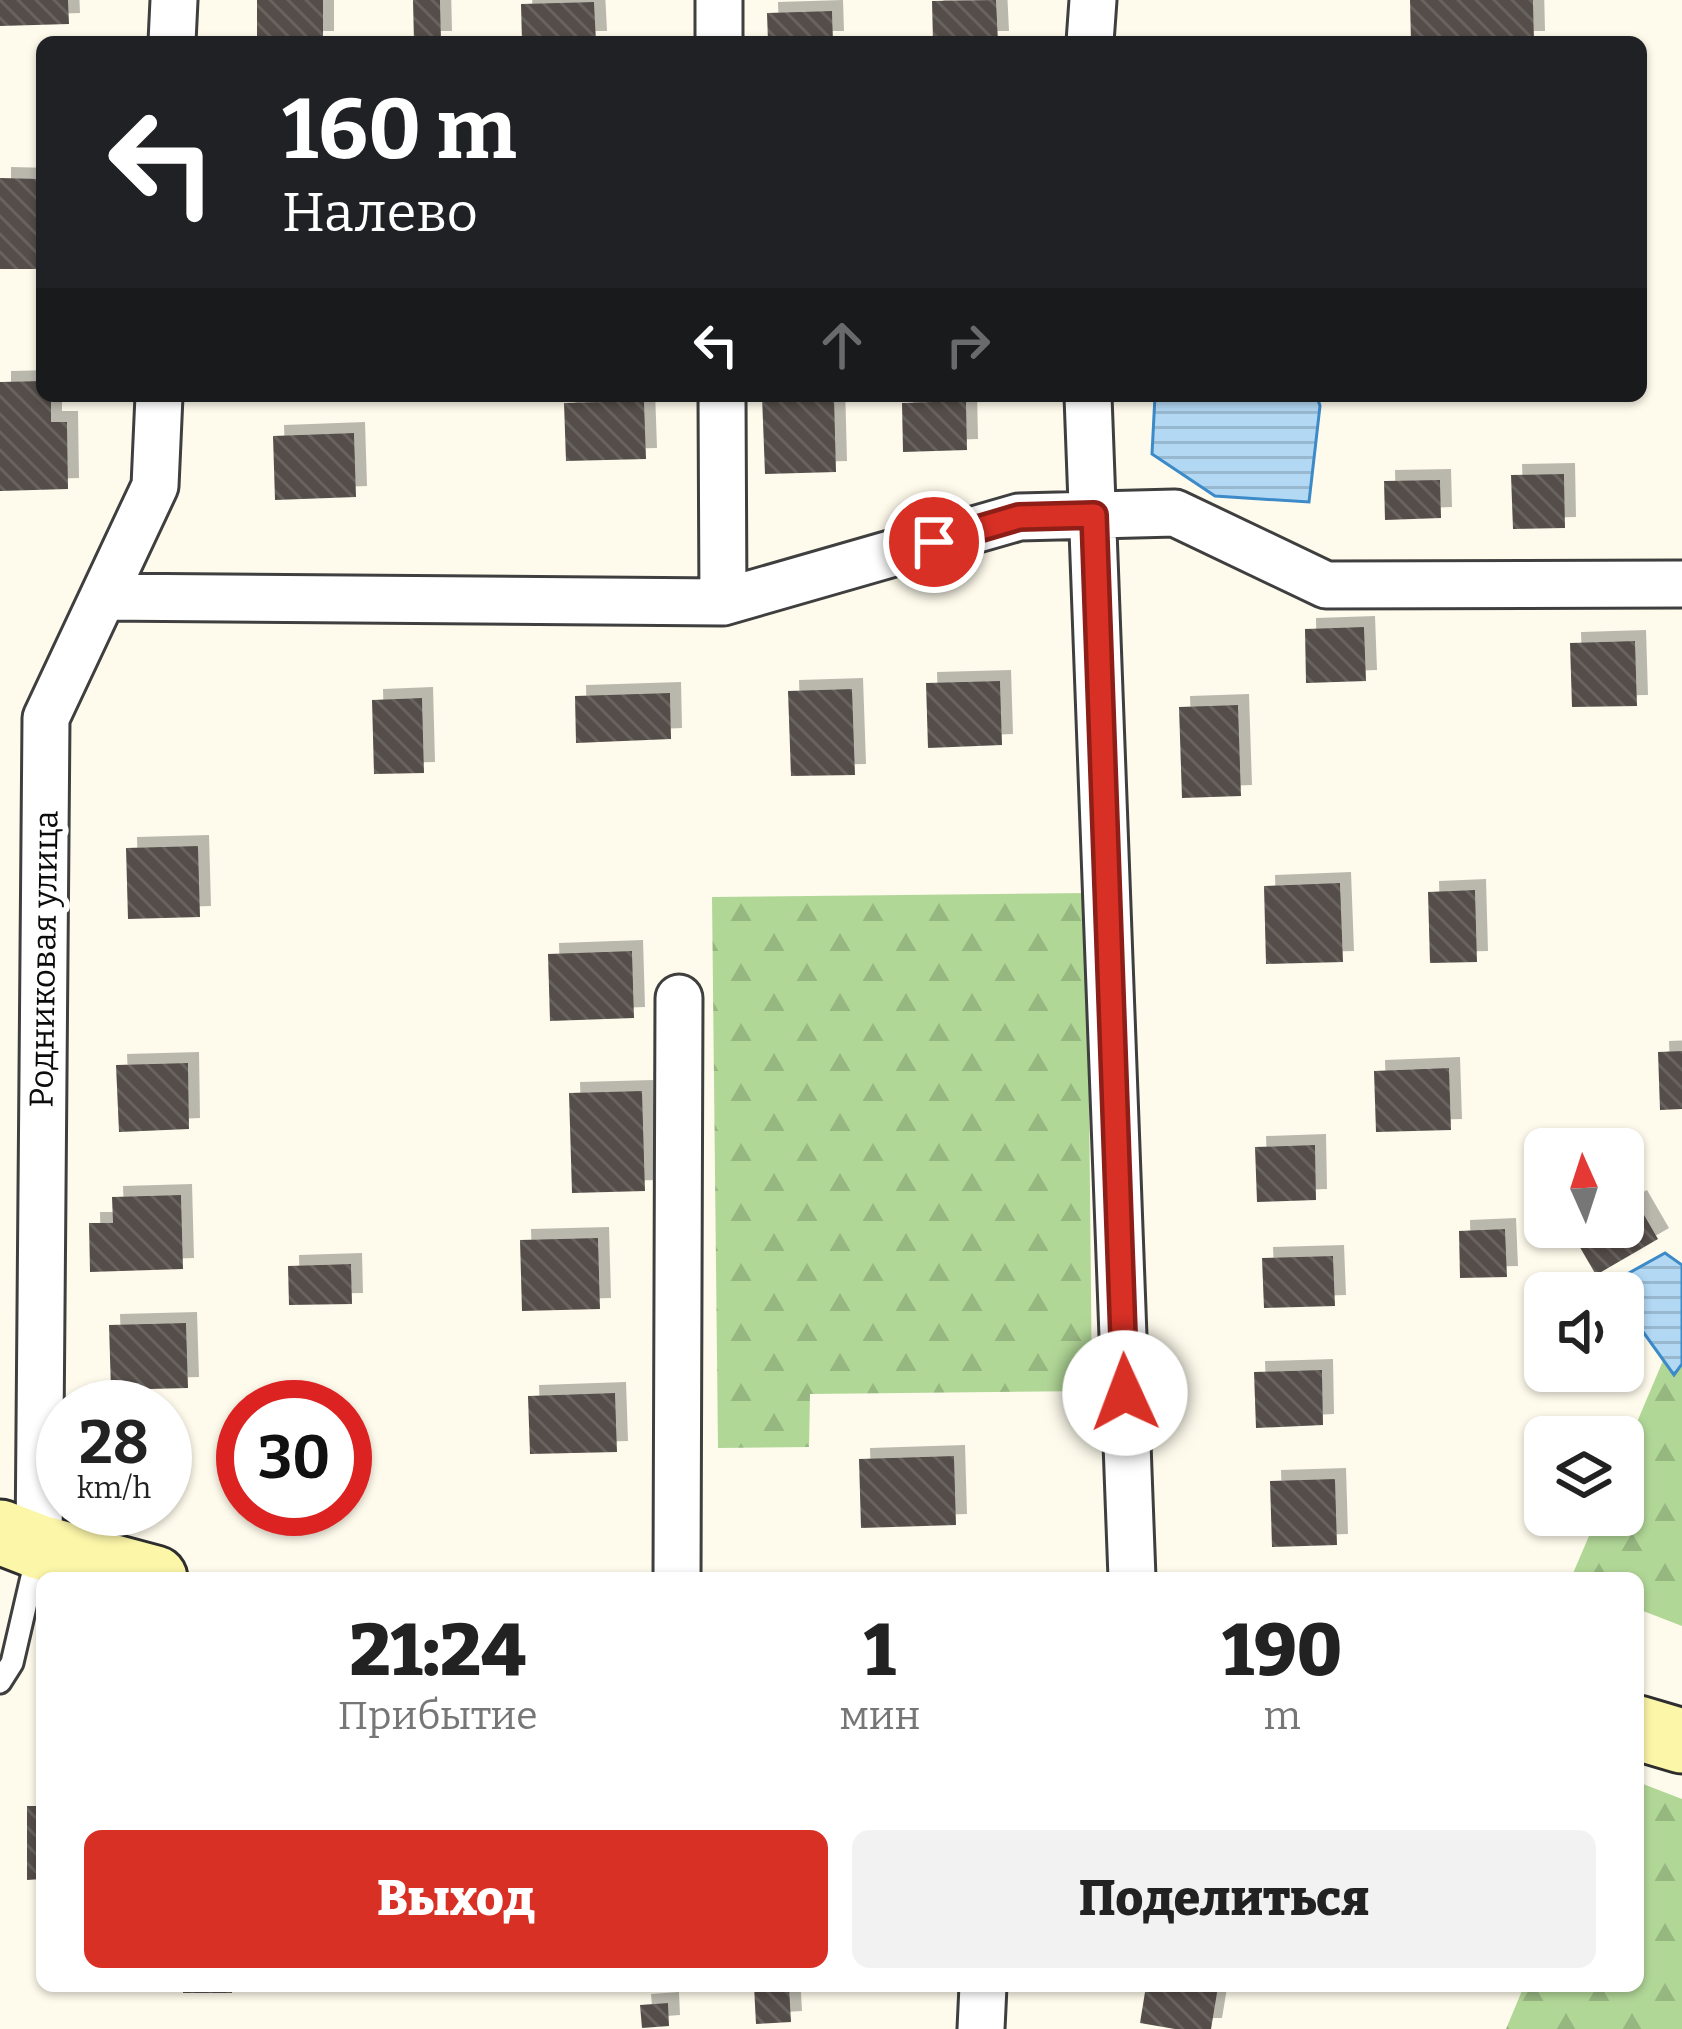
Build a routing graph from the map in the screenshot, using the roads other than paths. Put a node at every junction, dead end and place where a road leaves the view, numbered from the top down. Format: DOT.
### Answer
graph roads {
  1 [pos="174,0"];
  2 [pos="719,0"];
  3 [pos="1094,0"];
  4 [pos="172,36"];
  5 [pos="719,36"];
  6 [pos="1091,36"];
  7 [pos="159,402"];
  8 [pos="722,402"];
  9 [pos="1088,402"];
  10 [pos="1094,515"];
  11 [pos="1682,584"];
  12 [pos="103,597"];
  13 [pos="723,602"];
  14 [pos="679,998"];
  15 [pos="19,1540"];
  16 [pos="133,1572"];
  17 [pos="677,1572"];
  18 [pos="1132,1572"];
  19 [pos="0,1682"];
  20 [pos="1644,1730"];
  21 [pos="1682,1741"];
  22 [pos="983,1992"];
  23 [pos="981,2029"];
  1 -- 4 [label="street"];
  2 -- 5 [label="street"];
  3 -- 6 [label="street"];
  7 -- 12 [label="street, Родниковая улица"];
  8 -- 13 [label="street"];
  9 -- 10 [label="street"];
  10 -- 11 [label="street"];
  10 -- 13 [label="street"];
  10 -- 18 [label="street"];
  12 -- 13 [label="street"];
  12 -- 15 [label="street, Родниковая улица"];
  14 -- 17 [label="street"];
  15 -- 16 [label="main road"];
  15 -- 19 [label="lane"];
  20 -- 21 [label="main road"];
  22 -- 23 [label="street"];
}
